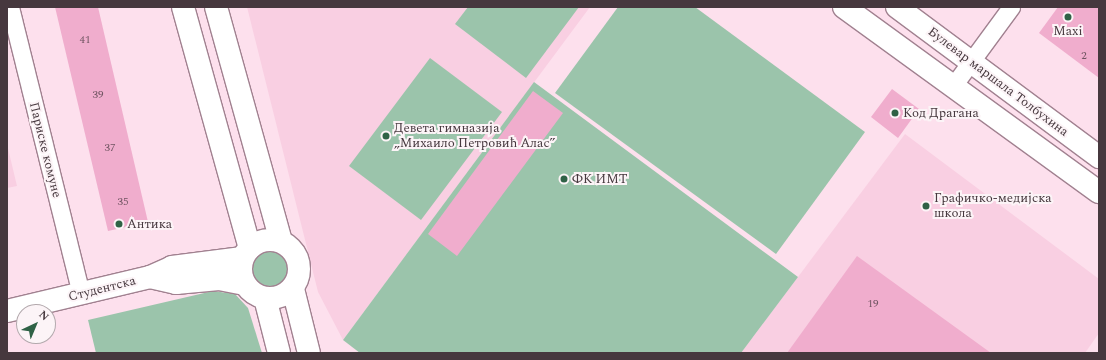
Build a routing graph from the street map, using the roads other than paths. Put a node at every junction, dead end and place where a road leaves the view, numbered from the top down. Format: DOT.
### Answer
graph roads {
  1 [pos="10,7"];
  2 [pos="183,7"];
  3 [pos="216,7"];
  4 [pos="844,7"];
  5 [pos="897,7"];
  6 [pos="1011,7"];
  7 [pos="970,62"];
  8 [pos="953,86"];
  9 [pos="1099,157"];
  10 [pos="1099,192"];
  11 [pos="281,241"];
  12 [pos="246,253"];
  13 [pos="150,277"];
  14 [pos="245,284"];
  15 [pos="293,289"];
  16 [pos="81,294"];
  17 [pos="264,298"];
  18 [pos="7,311"];
  19 [pos="279,353"];
  20 [pos="309,353"];
  1 -- 16 [label="street, Париске комуне"];
  2 -- 12 [label="street"];
  3 -- 11 [label="street"];
  4 -- 8 [label="street"];
  5 -- 7 [label="street, Булевар маршала Толбухина"];
  6 -- 7 [label="street"];
  7 -- 8 [label="street"];
  7 -- 9 [label="street, Булевар маршала Толбухина"];
  8 -- 10 [label="street"];
  11 -- 12 [label="street"];
  11 -- 15 [label="street"];
  12 -- 13 [label="street, Студентска"];
  12 -- 14 [label="street"];
  13 -- 14 [label="street, Студентска"];
  13 -- 16 [label="street, Студентска"];
  14 -- 17 [label="street"];
  15 -- 17 [label="street"];
  15 -- 20 [label="street"];
  16 -- 18 [label="street, Студентска"];
  17 -- 19 [label="street"];
}
